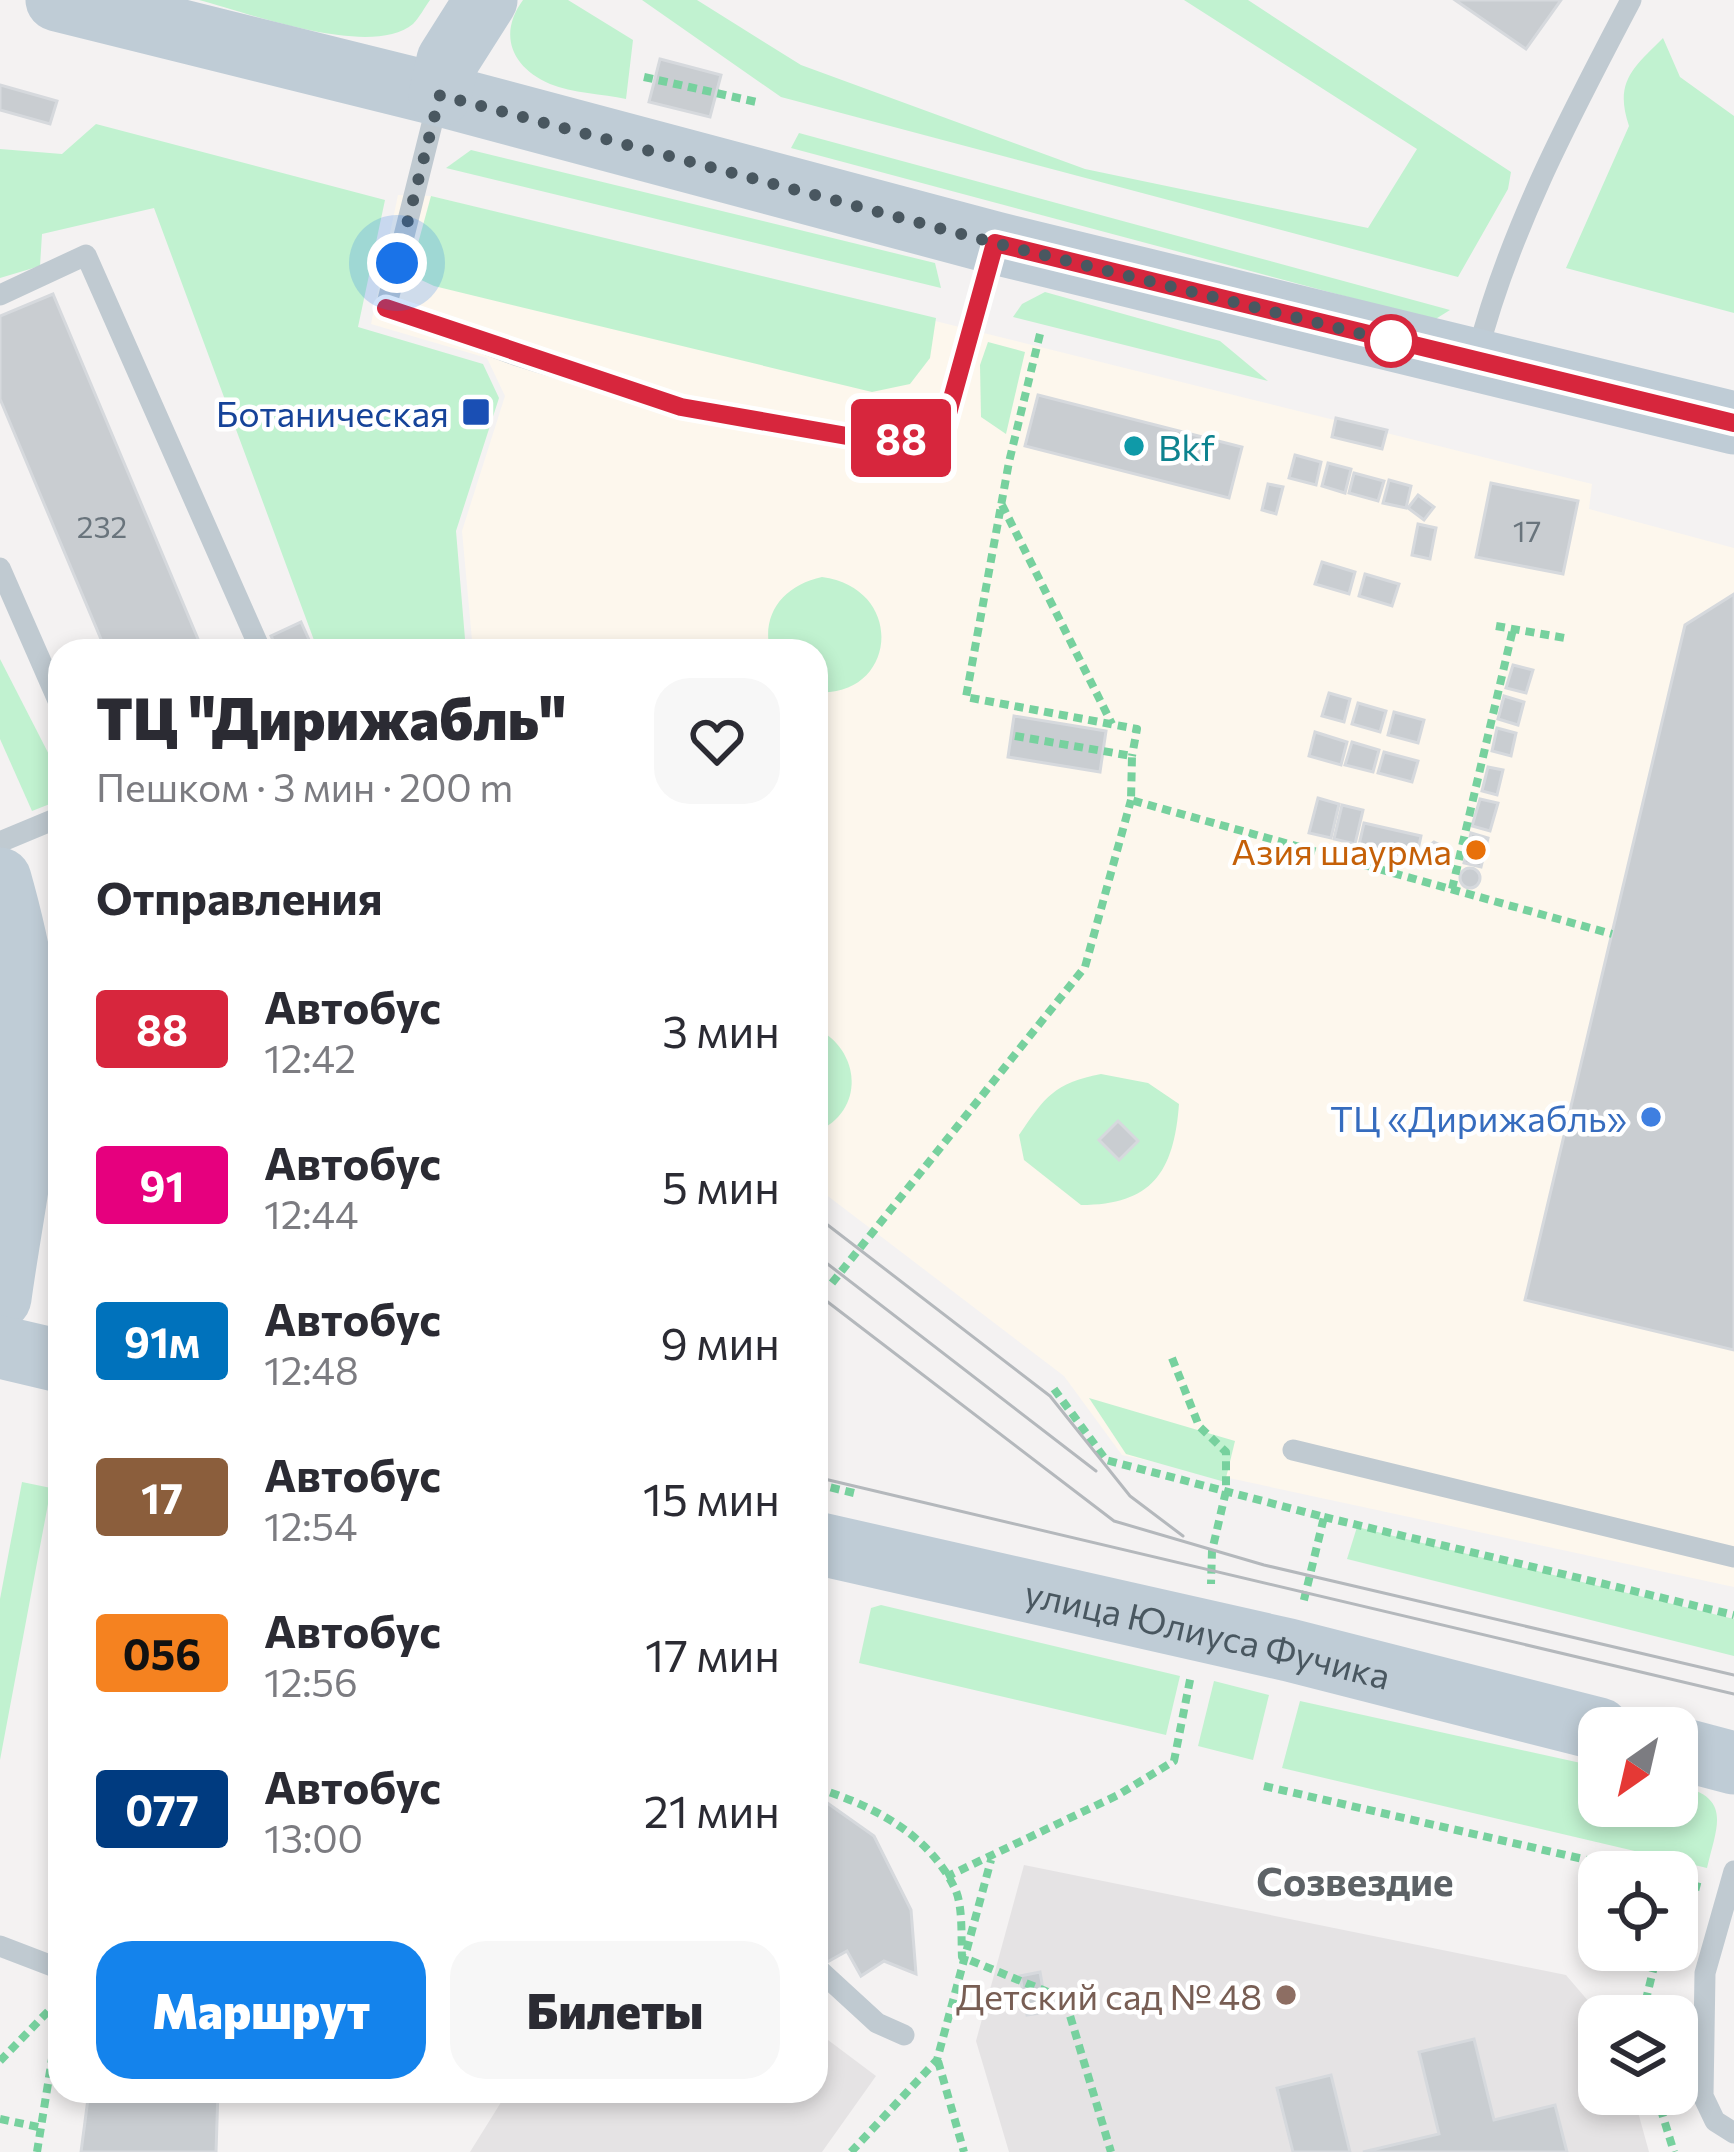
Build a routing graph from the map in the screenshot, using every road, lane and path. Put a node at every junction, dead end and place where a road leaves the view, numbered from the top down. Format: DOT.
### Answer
graph roads {
  1 [pos="57,0"];
  2 [pos="485,0"];
  3 [pos="1630,0"];
  4 [pos="644,77"];
  5 [pos="440,95"];
  6 [pos="760,103"];
  7 [pos="995,243"];
  8 [pos="0,295"];
  9 [pos="1040,334"];
  10 [pos="1475,362"];
  11 [pos="1734,423"];
  12 [pos="1001,503"];
  13 [pos="0,568"];
  14 [pos="1496,626"];
  15 [pos="1513,629"];
  16 [pos="1565,638"];
  17 [pos="256,639"];
  18 [pos="48,678"];
  19 [pos="1112,724"];
  20 [pos="1015,736"];
  21 [pos="1132,756"];
  22 [pos="1131,800"];
  23 [pos="48,822"];
  24 [pos="0,842"];
  25 [pos="0,879"];
  26 [pos="1452,890"];
  27 [pos="1612,934"];
  28 [pos="832,1282"];
  29 [pos="0,1298"];
  30 [pos="0,1347"];
  31 [pos="48,1358"];
  32 [pos="1054,1389"];
  33 [pos="1293,1450"];
  34 [pos="828,1487"];
  35 [pos="854,1493"];
  36 [pos="1324,1517"];
  37 [pos="828,1546"];
  38 [pos="1734,1557"];
  39 [pos="1734,1615"];
  40 [pos="1289,1650"];
  41 [pos="1578,1724"];
  42 [pos="1698,1754"];
  43 [pos="1734,1763"];
  44 [pos="1264,1786"];
  45 [pos="828,1793"];
  46 [pos="991,1858"];
  47 [pos="1578,1858"];
  48 [pos="1734,1871"];
  49 [pos="0,1946"];
  50 [pos="962,1957"];
  51 [pos="48,1964"];
  52 [pos="828,1978"];
  53 [pos="48,2011"];
  54 [pos="904,2036"];
  55 [pos="937,2060"];
  56 [pos="0,2061"];
  57 [pos="48,2093"];
  58 [pos="1663,2115"];
  59 [pos="0,2119"];
  60 [pos="43,2128"];
  61 [pos="1734,2133"];
  62 [pos="37,2152"];
  63 [pos="851,2152"];
  64 [pos="964,2152"];
  65 [pos="1111,2152"];
  66 [pos="1674,2152"];
  1 -- 5 [label="street"];
  2 -- 5 [label="street"];
  3 -- 10 [label="lane"];
  4 -- 6 [label="path"];
  5 -- 7 [label="street"];
  5 -- 7 [label="lane"];
  7 -- 10 [label="street"];
  8 -- 17 [label="lane"];
  9 -- 12 [label="path"];
  10 -- 11 [label="street"];
  12 -- 19 [label="path"];
  12 -- 19 [label="path"];
  13 -- 18 [label="lane"];
  14 -- 15 [label="path"];
  15 -- 16 [label="path"];
  15 -- 26 [label="path"];
  19 -- 21 [label="path"];
  20 -- 21 [label="path"];
  21 -- 22 [label="path"];
  22 -- 26 [label="path"];
  22 -- 28 [label="path"];
  23 -- 24 [label="lane"];
  25 -- 29 [label="street"];
  26 -- 27 [label="path"];
  30 -- 31 [label="street"];
  32 -- 36 [label="path"];
  33 -- 38 [label="lane"];
  34 -- 35 [label="path"];
  36 -- 39 [label="path"];
  36 -- 40 [label="path"];
  37 -- 40 [label="street, улица Юлиуса Фучика"];
  40 -- 41 [label="street, улица Юлиуса Фучика"];
  42 -- 43 [label="street"];
  44 -- 47 [label="path"];
  45 -- 50 [label="path"];
  46 -- 50 [label="path"];
  48 -- 61 [label="lane"];
  49 -- 51 [label="lane"];
  50 -- 55 [label="path"];
  50 -- 65 [label="path"];
  52 -- 54 [label="lane"];
  53 -- 56 [label="path"];
  55 -- 63 [label="path"];
  55 -- 64 [label="path"];
  57 -- 60 [label="path"];
  58 -- 66 [label="path"];
  59 -- 60 [label="path"];
  60 -- 62 [label="path"];
}
